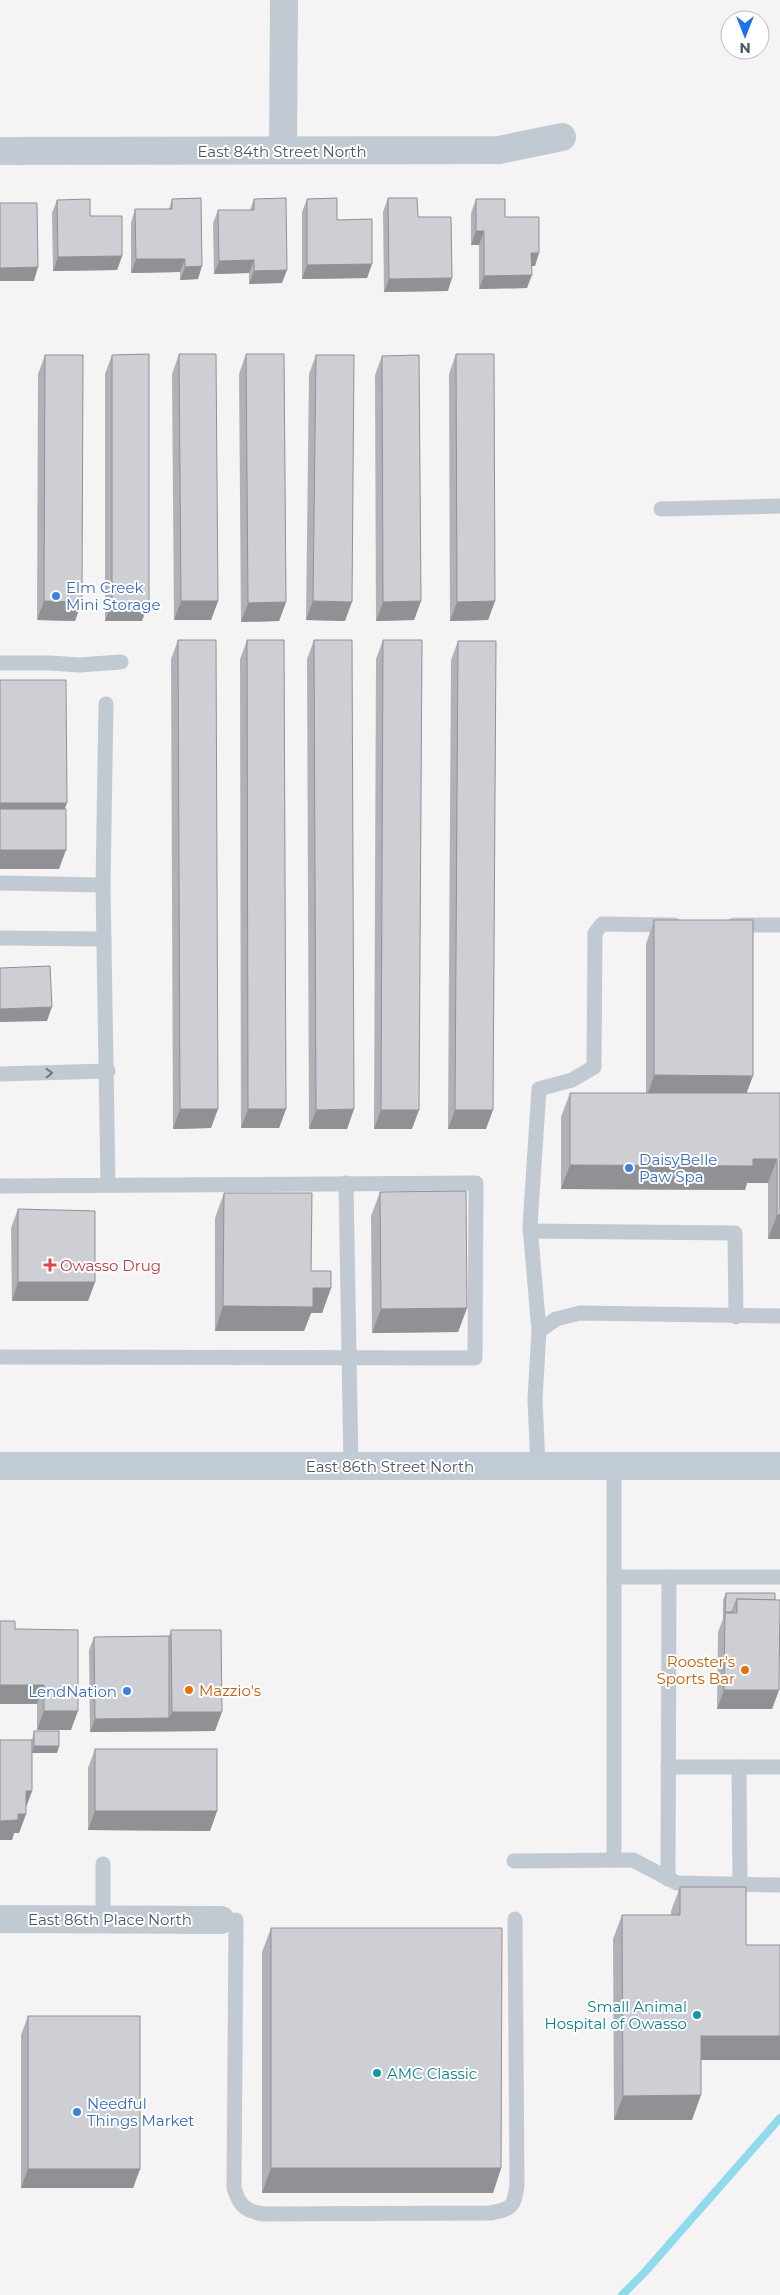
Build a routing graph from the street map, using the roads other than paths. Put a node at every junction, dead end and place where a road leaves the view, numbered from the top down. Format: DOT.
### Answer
graph roads {
  1 [pos="284,0"];
  2 [pos="562,138"];
  3 [pos="283,150"];
  4 [pos="0,151"];
  5 [pos="780,506"];
  6 [pos="660,509"];
  7 [pos="121,662"];
  8 [pos="0,663"];
  9 [pos="106,704"];
  10 [pos="0,883"];
  11 [pos="103,885"];
  12 [pos="691,925"];
  13 [pos="721,925"];
  14 [pos="780,925"];
  15 [pos="0,938"];
  16 [pos="104,939"];
  17 [pos="108,1071"];
  18 [pos="0,1074"];
  19 [pos="346,1183"];
  20 [pos="108,1185"];
  21 [pos="0,1186"];
  22 [pos="530,1231"];
  23 [pos="780,1316"];
  24 [pos="736,1317"];
  25 [pos="539,1331"];
  26 [pos="0,1357"];
  27 [pos="348,1358"];
  28 [pos="0,1466"];
  29 [pos="351,1466"];
  30 [pos="538,1466"];
  31 [pos="614,1466"];
  32 [pos="780,1466"];
  33 [pos="614,1577"];
  34 [pos="669,1577"];
  35 [pos="780,1577"];
  36 [pos="668,1767"];
  37 [pos="739,1767"];
  38 [pos="780,1767"];
  39 [pos="614,1860"];
  40 [pos="514,1861"];
  41 [pos="103,1864"];
  42 [pos="668,1878"];
  43 [pos="740,1884"];
  44 [pos="780,1885"];
  45 [pos="0,1919"];
  46 [pos="103,1919"];
  47 [pos="515,1919"];
  48 [pos="228,1920"];
  1 -- 3 [label="street"];
  2 -- 3 [label="street, East 84th Street North"];
  3 -- 4 [label="street, East 84th Street North"];
  5 -- 6 [label="lane"];
  7 -- 8 [label="lane"];
  9 -- 11 [label="lane"];
  10 -- 11 [label="lane"];
  11 -- 16 [label="lane"];
  12 -- 22 [label="lane"];
  13 -- 14 [label="lane"];
  15 -- 16 [label="lane"];
  16 -- 17 [label="lane"];
  18 -- 17 [label="lane, one-way"];
  17 -- 20 [label="lane"];
  19 -- 20 [label="lane"];
  19 -- 27 [label="lane"];
  19 -- 27 [label="lane"];
  20 -- 21 [label="lane"];
  22 -- 24 [label="lane"];
  22 -- 25 [label="lane"];
  23 -- 24 [label="lane"];
  24 -- 25 [label="lane"];
  25 -- 30 [label="lane"];
  26 -- 27 [label="lane"];
  27 -- 29 [label="lane"];
  28 -- 29 [label="main road, East 86th Street North"];
  29 -- 30 [label="main road, East 86th Street North"];
  30 -- 31 [label="main road, East 86th Street North"];
  31 -- 32 [label="main road, East 86th Street North"];
  31 -- 33 [label="lane"];
  33 -- 34 [label="lane"];
  33 -- 39 [label="lane"];
  34 -- 35 [label="lane"];
  34 -- 36 [label="lane"];
  36 -- 37 [label="lane"];
  36 -- 42 [label="lane"];
  37 -- 38 [label="lane"];
  37 -- 43 [label="lane"];
  39 -- 40 [label="lane"];
  39 -- 42 [label="lane"];
  41 -- 46 [label="lane"];
  42 -- 43 [label="lane"];
  43 -- 44 [label="lane"];
  45 -- 46 [label="street, East 86th Place North"];
  46 -- 48 [label="street, East 86th Place North"];
  47 -- 48 [label="lane"];
}
